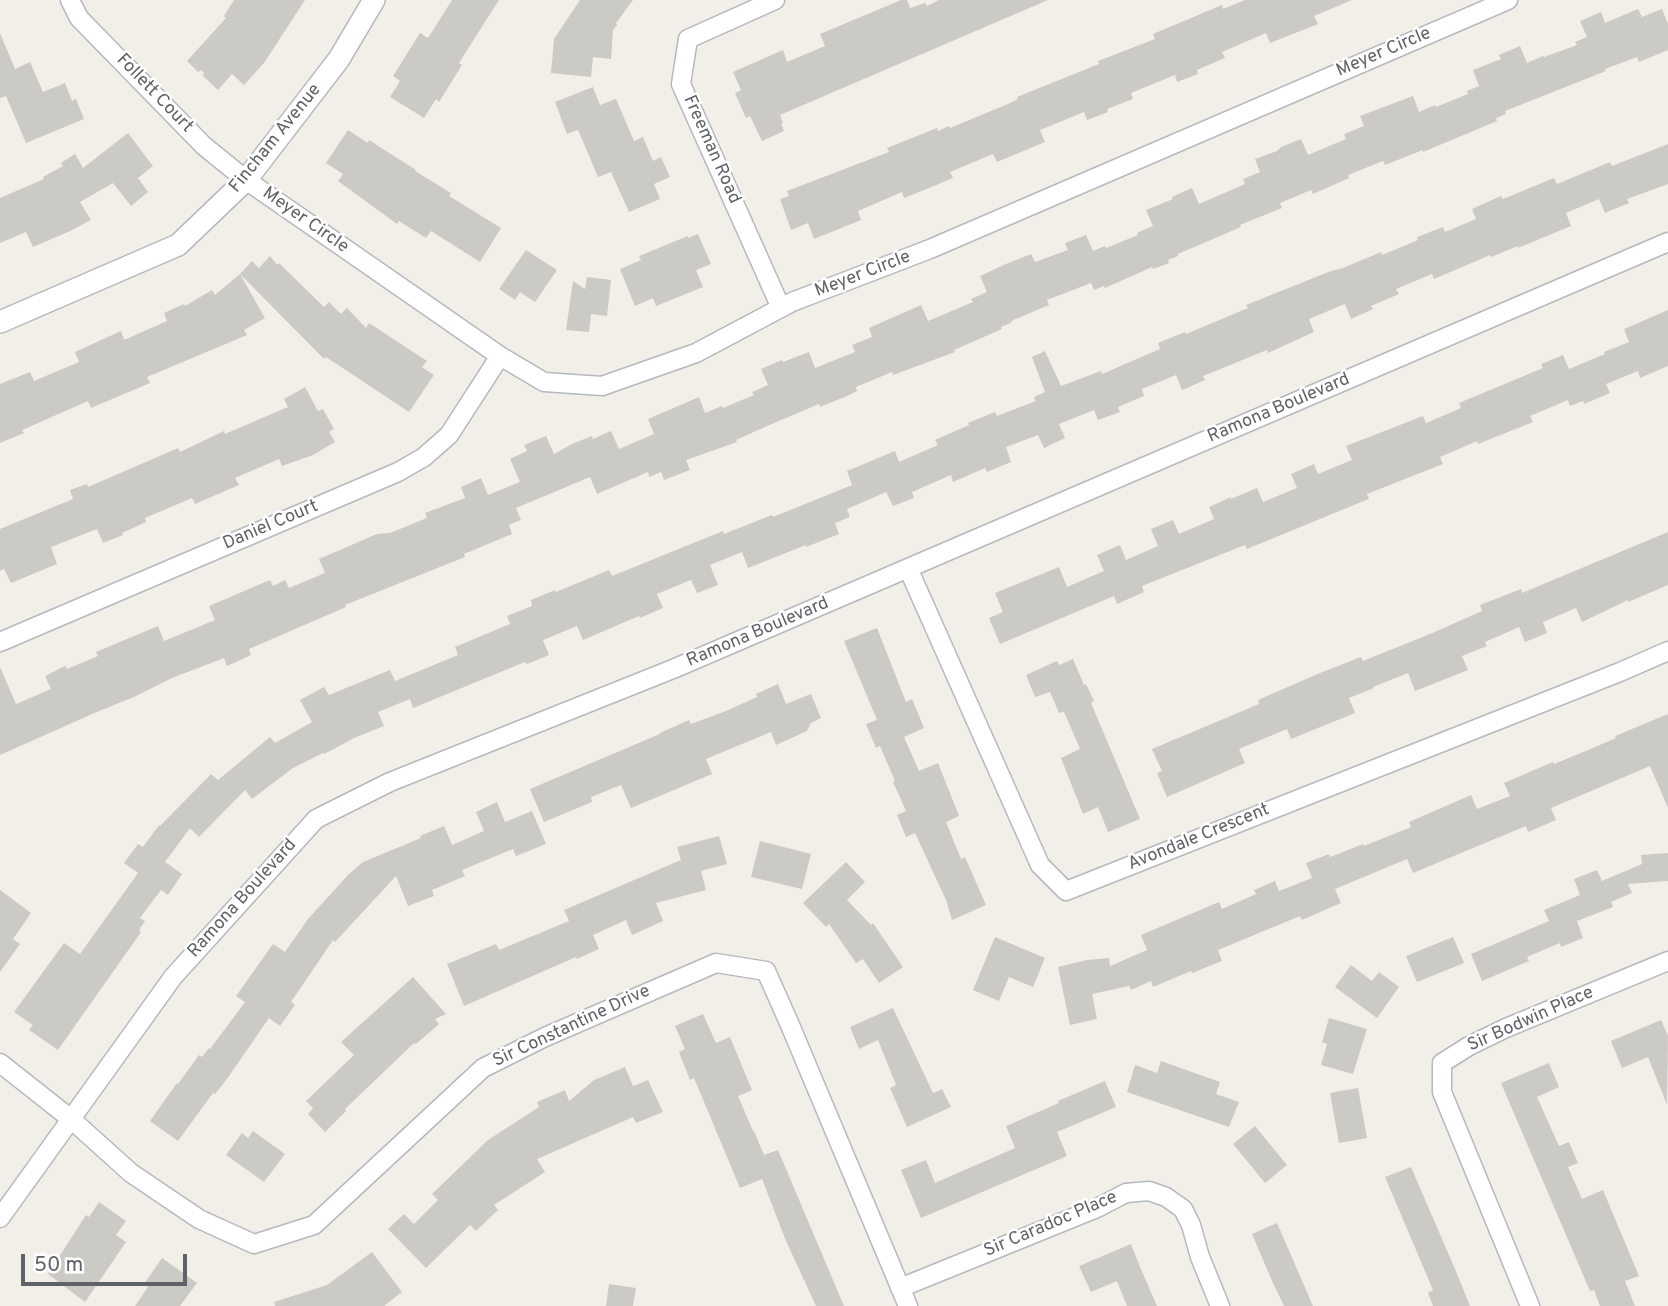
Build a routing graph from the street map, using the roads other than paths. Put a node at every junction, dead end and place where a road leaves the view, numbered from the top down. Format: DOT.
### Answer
graph roads {
  1 [pos="70,0"];
  2 [pos="374,0"];
  3 [pos="775,0"];
  4 [pos="1508,0"];
  5 [pos="246,180"];
  6 [pos="1668,242"];
  7 [pos="781,307"];
  8 [pos="0,323"];
  9 [pos="500,356"];
  10 [pos="908,568"];
  11 [pos="0,642"];
  12 [pos="1668,651"];
  13 [pos="1668,961"];
  14 [pos="0,1063"];
  15 [pos="71,1119"];
  16 [pos="0,1218"];
  17 [pos="900,1289"];
  18 [pos="908,1306"];
  19 [pos="1220,1306"];
  20 [pos="1530,1306"];
  1 -- 5 [label="street, Follett Court"];
  2 -- 5 [label="street, Fincham Avenue"];
  3 -- 7 [label="street, Freeman Road"];
  4 -- 7 [label="street, Meyer Circle"];
  5 -- 8 [label="street, Fincham Avenue"];
  5 -- 9 [label="street, Meyer Circle"];
  6 -- 10 [label="street, Ramona Boulevard"];
  7 -- 9 [label="street, Meyer Circle"];
  9 -- 11 [label="street, Daniel Court"];
  10 -- 12 [label="street, Avondale Crescent"];
  10 -- 15 [label="street, Ramona Boulevard"];
  13 -- 20 [label="street, Sir Bodwin Place"];
  14 -- 15 [label="street"];
  15 -- 16 [label="street, Ramona Boulevard"];
  15 -- 17 [label="street, Sir Constantine Drive"];
  17 -- 18 [label="street, Sir Constantine Drive"];
  17 -- 19 [label="street, Sir Caradoc Place"];
}
